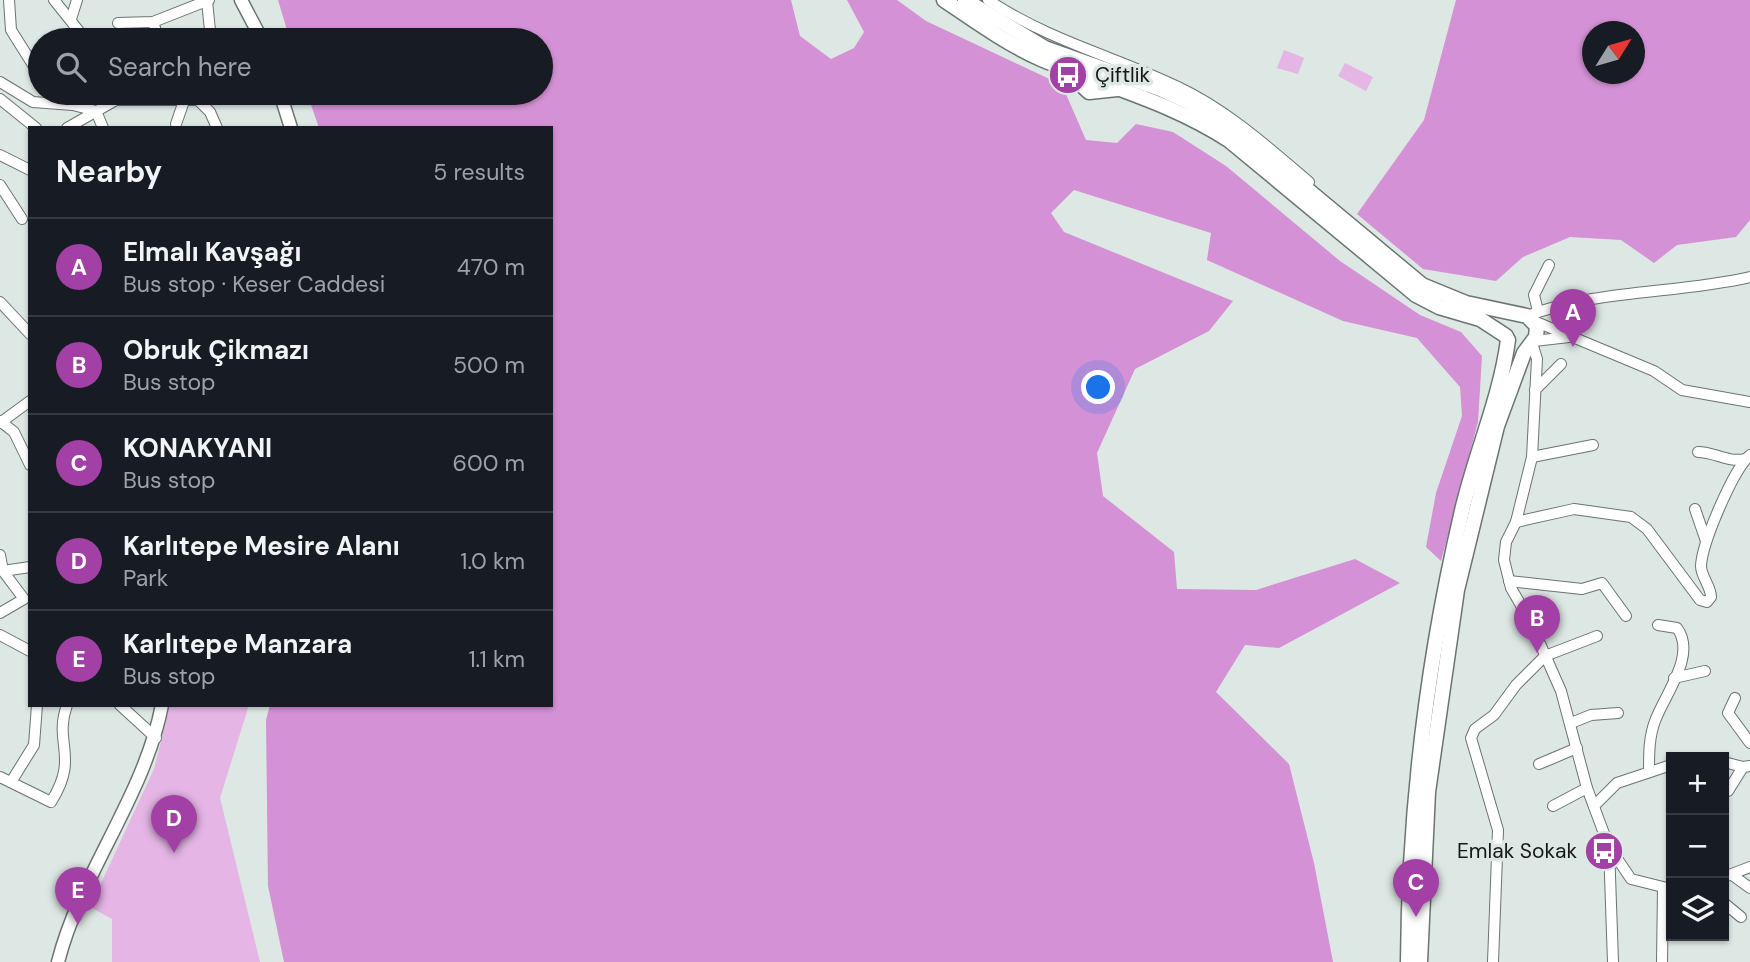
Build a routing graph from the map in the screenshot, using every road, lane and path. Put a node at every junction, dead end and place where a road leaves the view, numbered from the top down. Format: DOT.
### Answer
graph roads {
  1 [pos="9,0"];
  2 [pos="54,0"];
  3 [pos="77,0"];
  4 [pos="208,0"];
  5 [pos="241,0"];
  6 [pos="944,0"];
  7 [pos="965,0"];
  8 [pos="988,0"];
  9 [pos="71,19"];
  10 [pos="153,22"];
  11 [pos="118,23"];
  12 [pos="77,28"];
  13 [pos="155,28"];
  14 [pos="211,28"];
  15 [pos="256,28"];
  16 [pos="28,57"];
  17 [pos="0,82"];
  18 [pos="0,99"];
  19 [pos="28,99"];
  20 [pos="73,105"];
  21 [pos="107,105"];
  22 [pos="183,105"];
  23 [pos="203,105"];
  24 [pos="284,105"];
  25 [pos="96,111"];
  26 [pos="176,124"];
  27 [pos="34,126"];
  28 [pos="69,126"];
  29 [pos="102,126"];
  30 [pos="216,126"];
  31 [pos="290,126"];
  32 [pos="0,155"];
  33 [pos="28,169"];
  34 [pos="0,185"];
  35 [pos="22,219"];
  36 [pos="1376,249"];
  37 [pos="1549,265"];
  38 [pos="1750,277"];
  39 [pos="0,302"];
  40 [pos="1529,316"];
  41 [pos="28,332"];
  42 [pos="1569,337"];
  43 [pos="1507,338"];
  44 [pos="1532,343"];
  45 [pos="1561,364"];
  46 [pos="1535,390"];
  47 [pos="28,402"];
  48 [pos="1750,402"];
  49 [pos="0,421"];
  50 [pos="1593,445"];
  51 [pos="1698,452"];
  52 [pos="1532,457"];
  53 [pos="1748,457"];
  54 [pos="28,460"];
  55 [pos="1695,509"];
  56 [pos="1516,522"];
  57 [pos="1706,541"];
  58 [pos="0,555"];
  59 [pos="28,567"];
  60 [pos="3,571"];
  61 [pos="1508,581"];
  62 [pos="0,613"];
  63 [pos="1626,616"];
  64 [pos="1658,625"];
  65 [pos="0,635"];
  66 [pos="1597,636"];
  67 [pos="28,650"];
  68 [pos="1545,656"];
  69 [pos="1705,671"];
  70 [pos="1674,678"];
  71 [pos="1735,698"];
  72 [pos="37,707"];
  73 [pos="66,707"];
  74 [pos="123,707"];
  75 [pos="162,707"];
  76 [pos="1618,713"];
  77 [pos="1571,723"];
  78 [pos="156,738"];
  79 [pos="1750,743"];
  80 [pos="1577,748"];
  81 [pos="1539,764"];
  82 [pos="1666,766"];
  83 [pos="1746,766"];
  84 [pos="1649,770"];
  85 [pos="0,777"];
  86 [pos="11,782"];
  87 [pos="1587,788"];
  88 [pos="1729,790"];
  89 [pos="1553,806"];
  90 [pos="1594,806"];
  91 [pos="1609,847"];
  92 [pos="1750,867"];
  93 [pos="1729,876"];
  94 [pos="1729,877"];
  95 [pos="1666,888"];
  96 [pos="1750,888"];
  97 [pos="1666,903"];
  98 [pos="1729,907"];
  99 [pos="1741,917"];
  100 [pos="58,962"];
  101 [pos="1408,962"];
  102 [pos="1420,962"];
  103 [pos="1493,962"];
  104 [pos="1613,962"];
  105 [pos="1662,962"];
  1 -- 16 [label="street"];
  2 -- 9 [label="street"];
  3 -- 9 [label="street"];
  4 -- 10 [label="street"];
  4 -- 14 [label="street"];
  5 -- 15 [label="main road"];
  6 -- 43 [label="highway"];
  7 -- 36 [label="highway"];
  8 -- 36 [label="street"];
  9 -- 12 [label="street"];
  10 -- 11 [label="street"];
  10 -- 13 [label="street"];
  17 -- 19 [label="street"];
  18 -- 27 [label="street"];
  20 -- 25 [label="street"];
  21 -- 25 [label="street"];
  22 -- 26 [label="street"];
  23 -- 30 [label="street"];
  24 -- 31 [label="main road"];
  25 -- 28 [label="street"];
  25 -- 29 [label="street"];
  32 -- 33 [label="street"];
  34 -- 35 [label="street"];
  36 -- 40 [label="highway"];
  37 -- 40 [label="street"];
  38 -- 40 [label="street"];
  39 -- 41 [label="street"];
  40 -- 42 [label="street"];
  40 -- 43 [label="highway"];
  40 -- 44 [label="highway"];
  42 -- 44 [label="street"];
  42 -- 48 [label="street"];
  43 -- 44 [label="highway"];
  43 -- 101 [label="highway"];
  44 -- 46 [label="street"];
  44 -- 102 [label="highway"];
  45 -- 46 [label="street"];
  46 -- 52 [label="street"];
  47 -- 49 [label="street"];
  49 -- 54 [label="street"];
  50 -- 52 [label="street"];
  51 -- 53 [label="street"];
  52 -- 56 [label="street"];
  53 -- 57 [label="street"];
  55 -- 57 [label="street"];
  56 -- 57 [label="street"];
  56 -- 61 [label="street"];
  58 -- 60 [label="street"];
  59 -- 60 [label="street"];
  60 -- 62 [label="street"];
  61 -- 63 [label="street"];
  61 -- 68 [label="street"];
  64 -- 70 [label="street"];
  65 -- 67 [label="street"];
  66 -- 68 [label="street"];
  68 -- 77 [label="street"];
  68 -- 103 [label="street"];
  69 -- 70 [label="street"];
  70 -- 84 [label="street"];
  71 -- 79 [label="street"];
  72 -- 86 [label="street"];
  73 -- 86 [label="street"];
  74 -- 78 [label="street"];
  75 -- 78 [label="main road"];
  76 -- 77 [label="street"];
  77 -- 80 [label="street"];
  78 -- 100 [label="main road"];
  80 -- 81 [label="street"];
  80 -- 87 [label="street"];
  82 -- 84 [label="street"];
  83 -- 88 [label="street"];
  84 -- 90 [label="street"];
  85 -- 86 [label="street"];
  87 -- 89 [label="street"];
  87 -- 90 [label="street"];
  90 -- 91 [label="street"];
  91 -- 95 [label="street"];
  91 -- 104 [label="street"];
  92 -- 93 [label="street"];
  94 -- 96 [label="street"];
  97 -- 105 [label="street"];
  98 -- 99 [label="street"];
}
